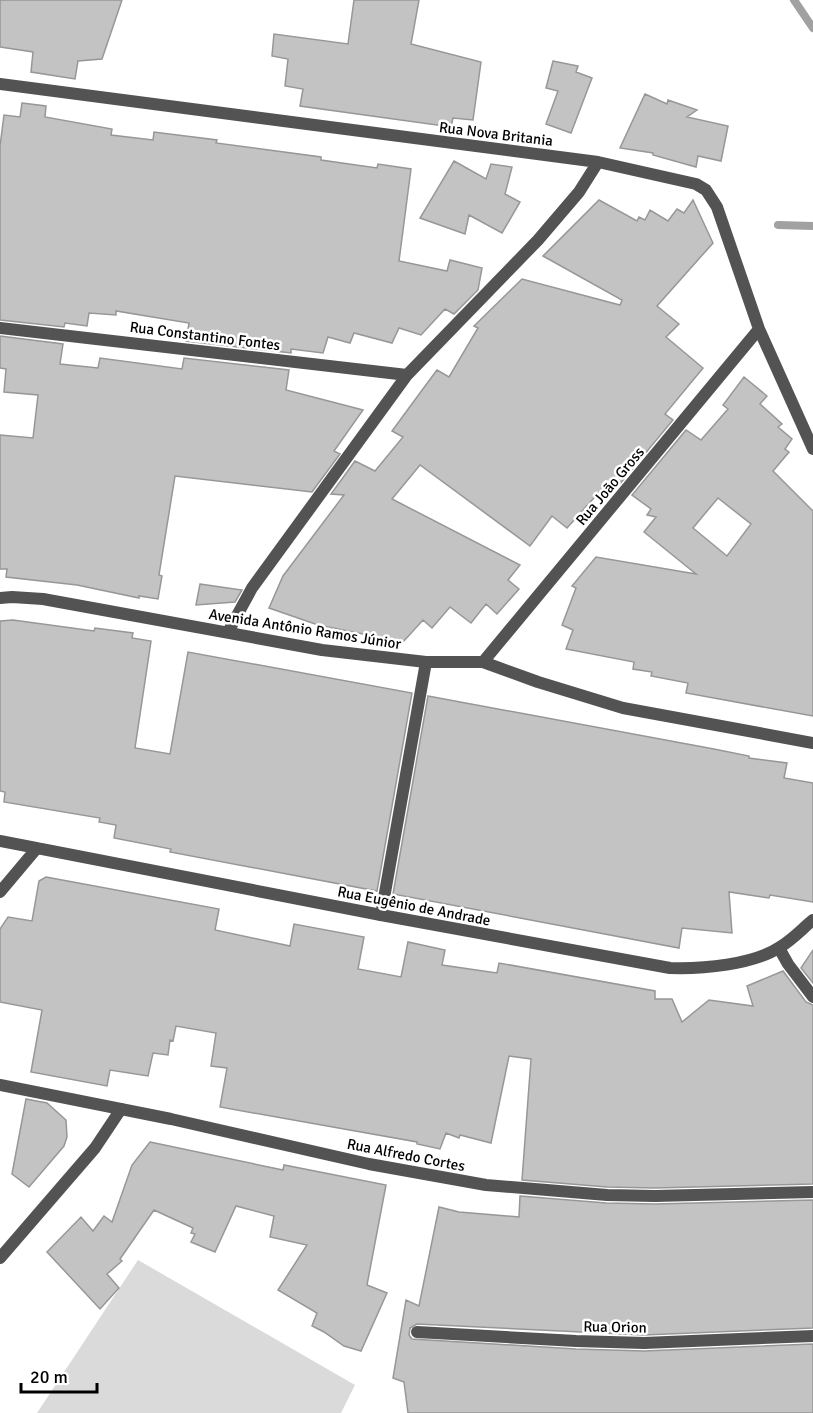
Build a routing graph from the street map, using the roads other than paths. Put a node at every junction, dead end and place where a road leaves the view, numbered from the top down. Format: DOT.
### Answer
graph roads {
  1 [pos="0,84"];
  2 [pos="598,162"];
  3 [pos="0,328"];
  4 [pos="759,329"];
  5 [pos="407,375"];
  6 [pos="813,449"];
  7 [pos="0,598"];
  8 [pos="228,632"];
  9 [pos="426,662"];
  10 [pos="483,662"];
  11 [pos="813,743"];
  12 [pos="0,841"];
  13 [pos="37,848"];
  14 [pos="0,892"];
  15 [pos="381,915"];
  16 [pos="813,920"];
  17 [pos="779,948"];
  18 [pos="813,997"];
  19 [pos="0,1085"];
  20 [pos="121,1109"];
  21 [pos="813,1191"];
  22 [pos="0,1258"];
  23 [pos="417,1332"];
  24 [pos="813,1336"];
  1 -- 2 [label="street, Rua Nova Britania"];
  2 -- 4 [label="street, Rua Nova Britania"];
  2 -- 5 [label="street"];
  3 -- 5 [label="street, Rua Constantino Fontes"];
  4 -- 6 [label="street, Rua Nova Britania"];
  4 -- 10 [label="street, Rua João Gross"];
  5 -- 8 [label="street"];
  7 -- 8 [label="street, Avenida Antônio Ramos Júnior"];
  8 -- 9 [label="street, Avenida Antônio Ramos Júnior"];
  9 -- 10 [label="street, Avenida Antônio Ramos Júnior"];
  9 -- 15 [label="street"];
  10 -- 11 [label="street, Avenida Antônio Ramos Júnior"];
  12 -- 13 [label="street, Rua Eugênio de Andrade"];
  13 -- 14 [label="street"];
  13 -- 15 [label="street, Rua Eugênio de Andrade"];
  15 -- 17 [label="street, Rua Eugênio de Andrade"];
  16 -- 17 [label="street, Rua Eugênio de Andrade"];
  17 -- 18 [label="street"];
  19 -- 20 [label="street, Rua Alfredo Cortes"];
  20 -- 21 [label="street, Rua Alfredo Cortes"];
  20 -- 22 [label="street"];
  23 -- 24 [label="street, Rua Orion"];
}
